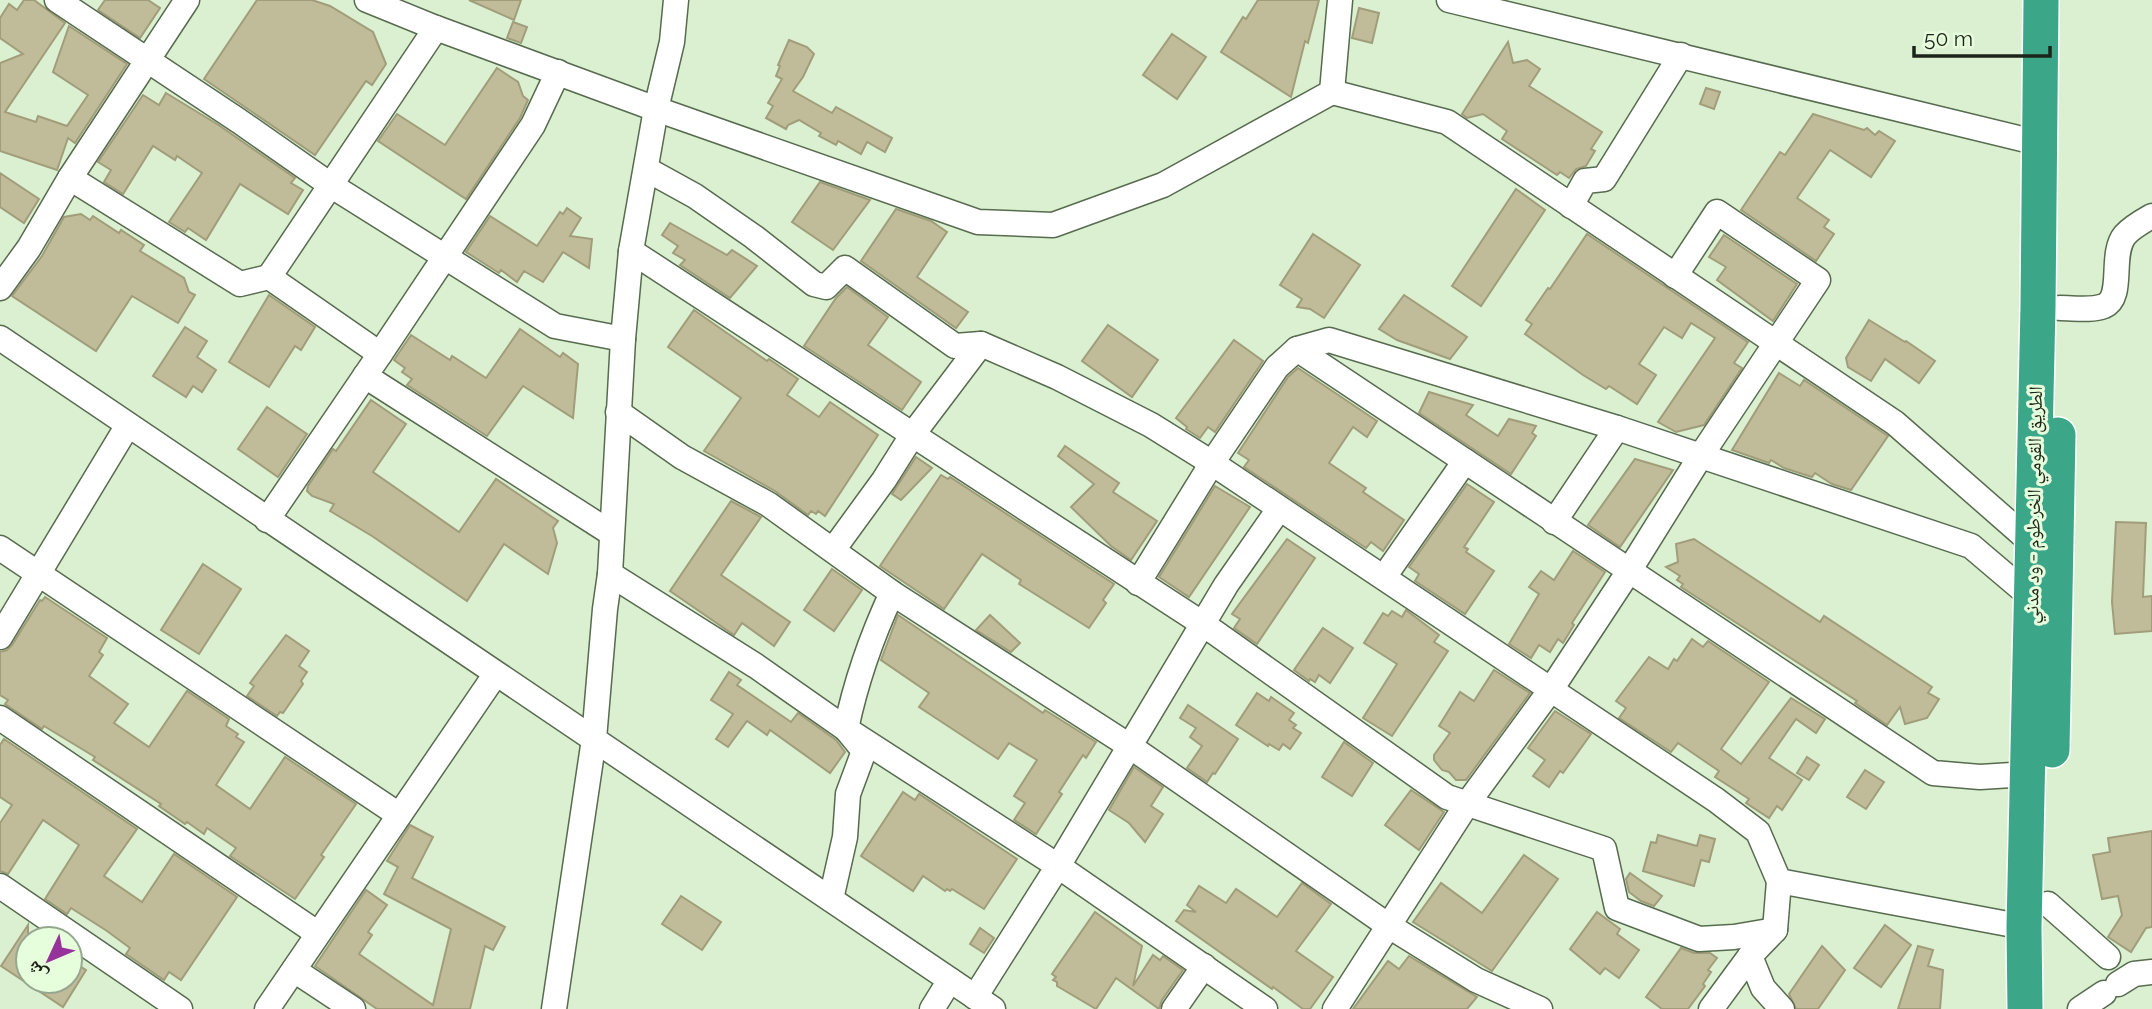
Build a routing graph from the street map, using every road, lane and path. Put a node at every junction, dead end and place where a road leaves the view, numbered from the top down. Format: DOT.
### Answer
graph roads {
  1 [pos="57,0"];
  2 [pos="187,0"];
  3 [pos="367,0"];
  4 [pos="677,0"];
  5 [pos="1340,0"];
  6 [pos="1449,0"];
  7 [pos="2041,0"];
  8 [pos="2063,0"];
  9 [pos="436,28"];
  10 [pos="1681,55"];
  11 [pos="148,60"];
  12 [pos="558,72"];
  13 [pos="1332,92"];
  14 [pos="656,109"];
  15 [pos="2039,143"];
  16 [pos="646,169"];
  17 [pos="70,178"];
  18 [pos="332,186"];
  19 [pos="1571,205"];
  20 [pos="2152,216"];
  21 [pos="631,251"];
  22 [pos="447,256"];
  23 [pos="1675,276"];
  24 [pos="269,277"];
  25 [pos="0,288"];
  26 [pos="2060,308"];
  27 [pos="0,338"];
  28 [pos="622,339"];
  29 [pos="1775,343"];
  30 [pos="981,344"];
  31 [pos="1297,349"];
  32 [pos="380,354"];
  33 [pos="365,376"];
  34 [pos="618,412"];
  35 [pos="128,425"];
  36 [pos="1616,428"];
  37 [pos="913,434"];
  38 [pos="1700,457"];
  39 [pos="1465,461"];
  40 [pos="1212,463"];
  41 [pos="1279,509"];
  42 [pos="267,520"];
  43 [pos="1554,522"];
  44 [pos="611,533"];
  45 [pos="2032,543"];
  46 [pos="0,548"];
  47 [pos="833,550"];
  48 [pos="1629,571"];
  49 [pos="40,574"];
  50 [pos="610,574"];
  51 [pos="1384,577"];
  52 [pos="1138,583"];
  53 [pos="892,593"];
  54 [pos="2031,596"];
  55 [pos="1203,624"];
  56 [pos="0,637"];
  57 [pos="495,675"];
  58 [pos="1552,688"];
  59 [pos="0,719"];
  60 [pos="846,729"];
  61 [pos="594,739"];
  62 [pos="1128,745"];
  63 [pos="2028,774"];
  64 [pos="1467,804"];
  65 [pos="399,814"];
  66 [pos="1058,866"];
  67 [pos="1779,881"];
  68 [pos="0,886"];
  69 [pos="831,899"];
  70 [pos="2036,915"];
  71 [pos="1389,926"];
  72 [pos="1775,930"];
  73 [pos="317,933"];
  74 [pos="1750,956"];
  75 [pos="1204,966"];
  76 [pos="294,970"];
  77 [pos="2123,974"];
  78 [pos="950,979"];
  79 [pos="984,1003"];
  80 [pos="180,1009"];
  81 [pos="267,1009"];
  82 [pos="353,1009"];
  83 [pos="554,1009"];
  84 [pos="932,1009"];
  85 [pos="1174,1009"];
  86 [pos="1265,1009"];
  87 [pos="1335,1009"];
  88 [pos="1540,1009"];
  89 [pos="1711,1009"];
  90 [pos="1782,1009"];
  91 [pos="2025,1009"];
  92 [pos="2048,1009"];
  93 [pos="2080,1009"];
  1 -- 11 [label="street"];
  2 -- 11 [label="street"];
  3 -- 9 [label="street"];
  4 -- 14 [label="street"];
  5 -- 13 [label="street"];
  6 -- 10 [label="street"];
  7 -- 15 [label="highway, الطريق القومي الخرطوم - ود مدني"];
  8 -- 26 [label="highway, الطريق القومي الخرطوم - ود مدني"];
  9 -- 12 [label="street"];
  9 -- 18 [label="street"];
  10 -- 15 [label="street"];
  10 -- 19 [label="street"];
  11 -- 17 [label="street"];
  11 -- 18 [label="street"];
  12 -- 14 [label="street"];
  12 -- 22 [label="street"];
  13 -- 14 [label="street"];
  13 -- 19 [label="street"];
  14 -- 16 [label="street"];
  15 -- 45 [label="highway, الطريق القومي الخرطوم - ود مدني"];
  16 -- 21 [label="street"];
  16 -- 30 [label="street"];
  17 -- 24 [label="street"];
  17 -- 25 [label="street"];
  18 -- 22 [label="street"];
  18 -- 24 [label="street"];
  19 -- 23 [label="street"];
  20 -- 26 [label="street"];
  21 -- 28 [label="street"];
  21 -- 37 [label="street"];
  22 -- 28 [label="street"];
  22 -- 32 [label="street"];
  23 -- 29 [label="street"];
  23 -- 29 [label="street"];
  24 -- 32 [label="street"];
  26 -- 70 [label="highway, الطريق القومي الخرطوم - ود مدني"];
  27 -- 35 [label="street"];
  28 -- 34 [label="street"];
  29 -- 38 [label="street"];
  29 -- 45 [label="street"];
  30 -- 37 [label="street"];
  30 -- 40 [label="street"];
  31 -- 36 [label="street"];
  31 -- 39 [label="street"];
  31 -- 40 [label="street"];
  32 -- 33 [label="street"];
  33 -- 42 [label="street"];
  33 -- 44 [label="street"];
  34 -- 44 [label="street"];
  34 -- 47 [label="street"];
  35 -- 42 [label="street"];
  35 -- 49 [label="street"];
  36 -- 38 [label="street"];
  36 -- 43 [label="street"];
  37 -- 47 [label="street"];
  37 -- 52 [label="street"];
  38 -- 48 [label="street"];
  38 -- 54 [label="street"];
  39 -- 43 [label="street"];
  39 -- 51 [label="street"];
  40 -- 41 [label="street"];
  40 -- 52 [label="street"];
  41 -- 51 [label="street"];
  41 -- 55 [label="street"];
  42 -- 57 [label="street"];
  43 -- 48 [label="street"];
  44 -- 50 [label="street"];
  45 -- 54 [label="highway, الطريق القومي الخرطوم - ود مدني"];
  46 -- 49 [label="street"];
  47 -- 53 [label="street"];
  48 -- 58 [label="street"];
  48 -- 63 [label="street"];
  49 -- 56 [label="street"];
  49 -- 65 [label="street"];
  50 -- 60 [label="street"];
  50 -- 61 [label="street"];
  51 -- 58 [label="street"];
  52 -- 55 [label="street"];
  53 -- 60 [label="street"];
  53 -- 62 [label="street"];
  54 -- 63 [label="highway, الطريق القومي الخرطوم - ود مدني"];
  55 -- 62 [label="street"];
  55 -- 64 [label="street"];
  57 -- 61 [label="street"];
  57 -- 65 [label="street"];
  58 -- 64 [label="street"];
  58 -- 67 [label="street"];
  59 -- 73 [label="street"];
  60 -- 66 [label="street"];
  60 -- 69 [label="street"];
  61 -- 69 [label="street"];
  61 -- 83 [label="street"];
  62 -- 66 [label="street"];
  62 -- 71 [label="street"];
  63 -- 70 [label="highway, الطريق القومي الخرطوم - ود مدني"];
  64 -- 71 [label="street"];
  64 -- 72 [label="street"];
  65 -- 73 [label="street"];
  66 -- 75 [label="street"];
  66 -- 79 [label="street"];
  67 -- 70 [label="street"];
  67 -- 72 [label="street"];
  68 -- 80 [label="street"];
  69 -- 78 [label="street"];
  70 -- 77 [label="street"];
  70 -- 91 [label="highway, الطريق القومي الخرطوم - ود مدني"];
  70 -- 92 [label="highway, الطريق القومي الخرطوم - ود مدني"];
  71 -- 87 [label="street"];
  71 -- 88 [label="street"];
  72 -- 74 [label="street"];
  73 -- 76 [label="street"];
  74 -- 89 [label="street"];
  74 -- 90 [label="street"];
  75 -- 85 [label="street"];
  75 -- 86 [label="street"];
  76 -- 81 [label="street"];
  76 -- 82 [label="street"];
  77 -- 93 [label="street"];
  78 -- 79 [label="street"];
  78 -- 84 [label="street"];
}
